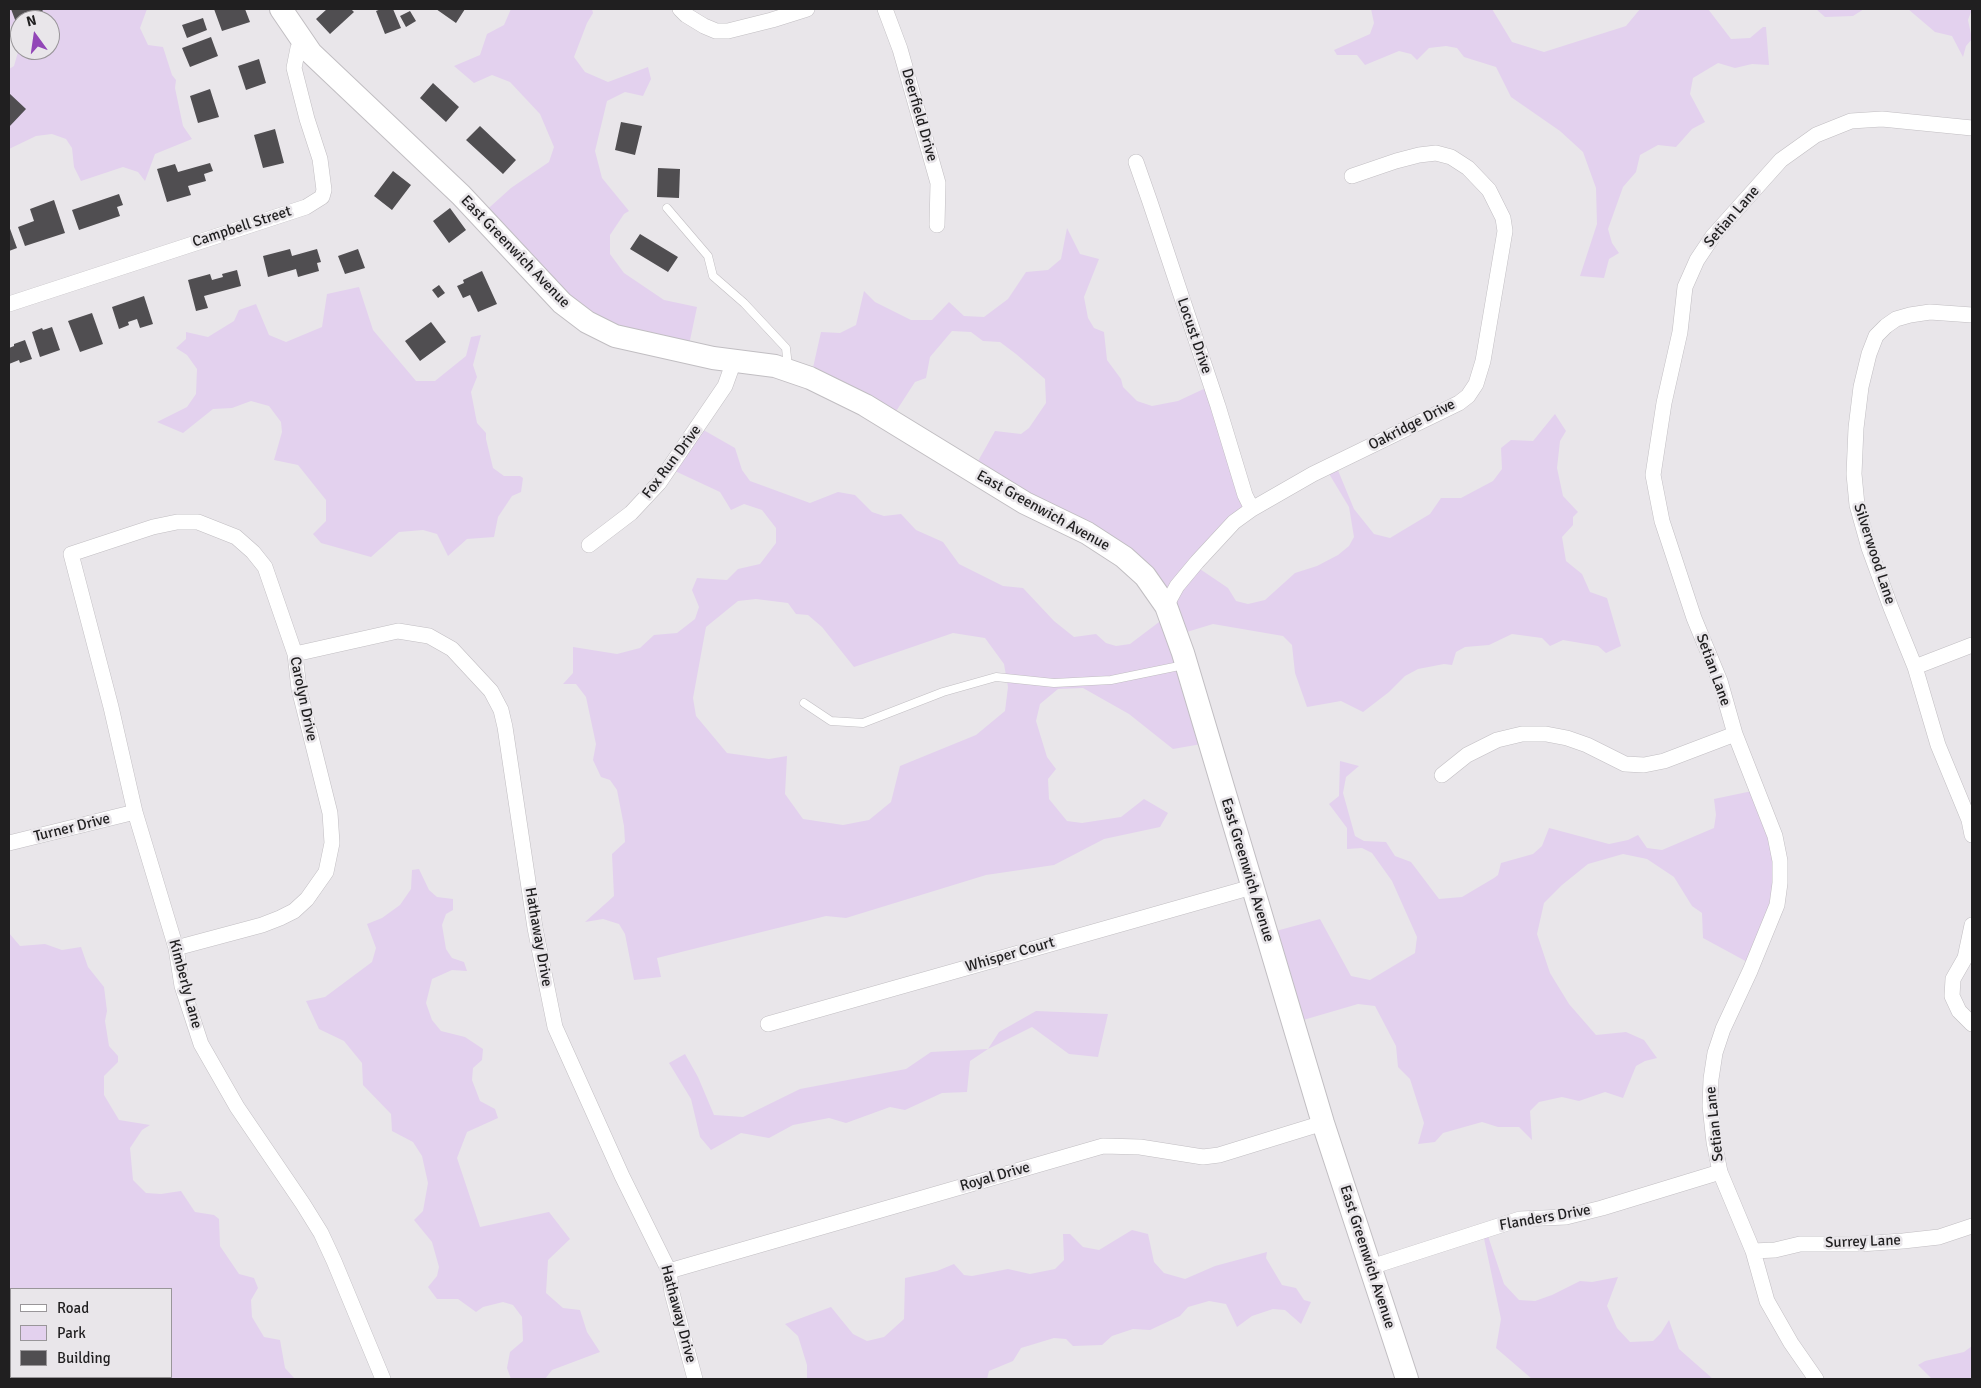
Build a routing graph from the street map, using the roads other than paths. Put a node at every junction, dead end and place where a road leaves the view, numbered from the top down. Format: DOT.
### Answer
graph roads {
  1 [pos="281,9"];
  2 [pos="680,9"];
  3 [pos="807,9"];
  4 [pos="885,9"];
  5 [pos="303,44"];
  6 [pos="1972,128"];
  7 [pos="1136,162"];
  8 [pos="1352,176"];
  9 [pos="667,208"];
  10 [pos="937,224"];
  11 [pos="9,304"];
  12 [pos="1972,315"];
  13 [pos="734,361"];
  14 [pos="789,371"];
  15 [pos="1252,509"];
  16 [pos="590,545"];
  17 [pos="71,554"];
  18 [pos="1166,606"];
  19 [pos="1972,646"];
  20 [pos="295,654"];
  21 [pos="1186,665"];
  22 [pos="1915,666"];
  23 [pos="804,703"];
  24 [pos="1735,734"];
  25 [pos="1442,775"];
  26 [pos="135,812"];
  27 [pos="1972,835"];
  28 [pos="9,843"];
  29 [pos="1252,887"];
  30 [pos="1972,925"];
  31 [pos="176,948"];
  32 [pos="768,1024"];
  33 [pos="1972,1024"];
  34 [pos="1323,1123"];
  35 [pos="1720,1172"];
  36 [pos="1972,1226"];
  37 [pos="1753,1250"];
  38 [pos="1371,1267"];
  39 [pos="669,1271"];
  40 [pos="383,1379"];
  41 [pos="695,1379"];
  42 [pos="1407,1379"];
  43 [pos="1816,1379"];
  1 -- 5 [label="street, East Greenwich Avenue"];
  2 -- 3 [label="street"];
  4 -- 10 [label="street, Deerfield Drive"];
  5 -- 11 [label="street, Campbell Street"];
  5 -- 13 [label="street, East Greenwich Avenue"];
  6 -- 24 [label="street, Setian Lane"];
  7 -- 15 [label="street, Locust Drive"];
  8 -- 15 [label="street, Oakridge Drive"];
  9 -- 14 [label="lane"];
  12 -- 22 [label="street, Silverwood Lane"];
  13 -- 14 [label="street, East Greenwich Avenue"];
  13 -- 16 [label="street, Fox Run Drive"];
  14 -- 18 [label="street, East Greenwich Avenue"];
  15 -- 18 [label="street, Oakridge Drive"];
  17 -- 20 [label="street, Carolyn Drive"];
  17 -- 26 [label="street, Kimberly Lane"];
  18 -- 21 [label="street, East Greenwich Avenue"];
  19 -- 22 [label="street"];
  20 -- 31 [label="street, Carolyn Drive"];
  20 -- 39 [label="street, Hathaway Drive"];
  21 -- 23 [label="lane"];
  21 -- 29 [label="street, East Greenwich Avenue"];
  22 -- 27 [label="street, Silverwood Lane"];
  24 -- 25 [label="street"];
  24 -- 35 [label="street, Setian Lane"];
  26 -- 28 [label="street, Turner Drive"];
  26 -- 31 [label="street, Kimberly Lane"];
  29 -- 32 [label="street, Whisper Court"];
  29 -- 34 [label="street, East Greenwich Avenue"];
  30 -- 33 [label="street"];
  31 -- 40 [label="street, Kimberly Lane"];
  34 -- 38 [label="street, East Greenwich Avenue"];
  34 -- 39 [label="street, Royal Drive"];
  35 -- 37 [label="street, Setian Lane"];
  35 -- 38 [label="street, Flanders Drive"];
  36 -- 37 [label="street, Surrey Lane"];
  37 -- 43 [label="street, Setian Lane"];
  38 -- 42 [label="street, East Greenwich Avenue"];
  39 -- 41 [label="street, Hathaway Drive"];
}
